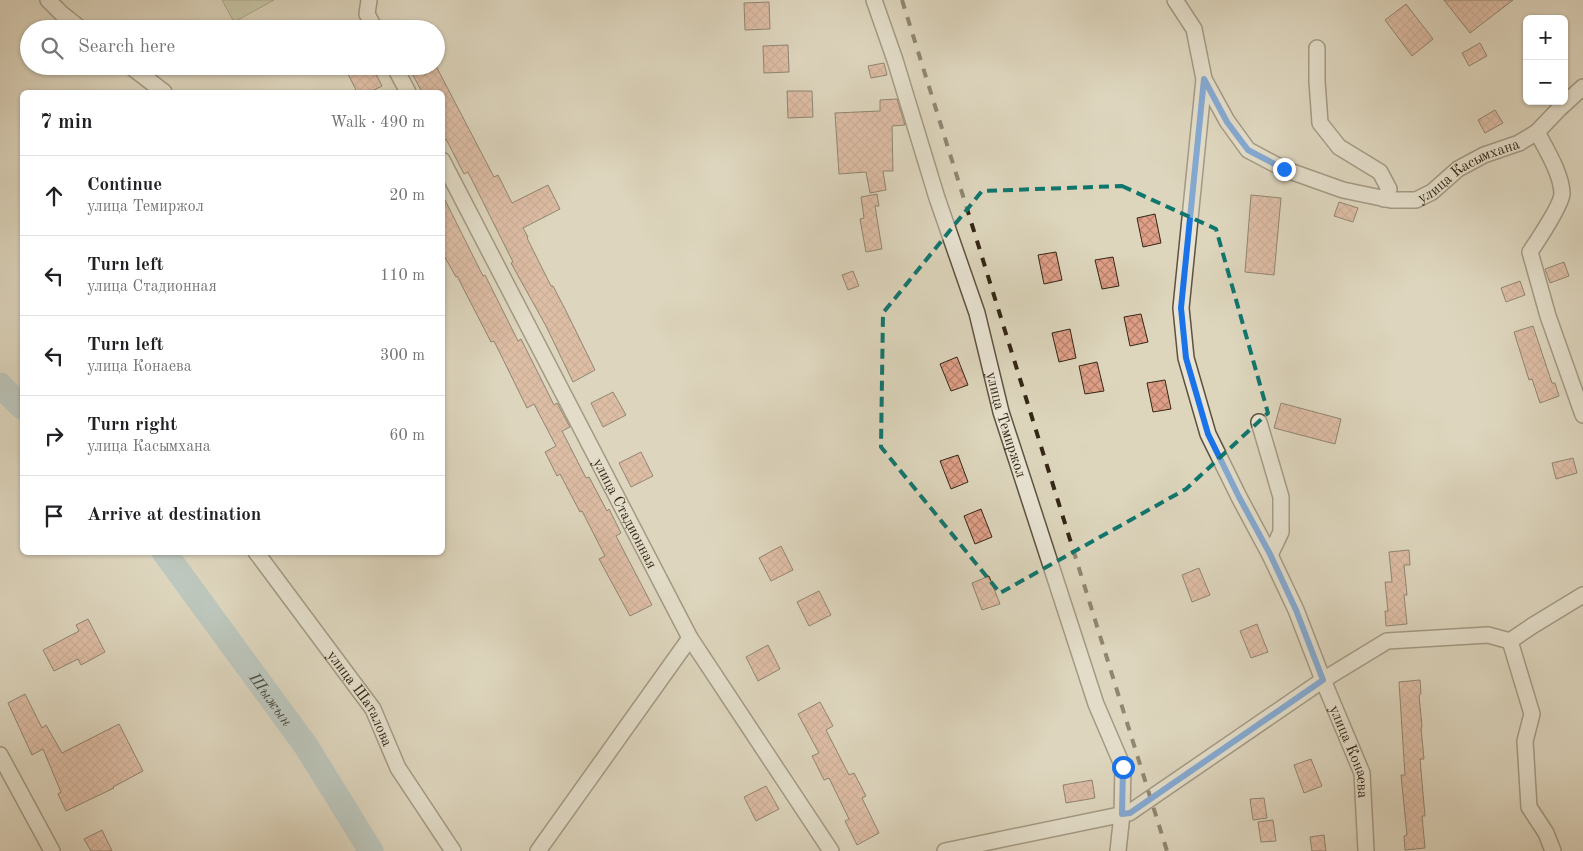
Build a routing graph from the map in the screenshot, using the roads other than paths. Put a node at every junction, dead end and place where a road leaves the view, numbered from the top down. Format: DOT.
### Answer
graph roads {
  1 [pos="48,0"];
  2 [pos="874,0"];
  3 [pos="1175,0"];
  4 [pos="368,7"];
  5 [pos="70,20"];
  6 [pos="372,20"];
  7 [pos="1317,48"];
  8 [pos="142,75"];
  9 [pos="399,75"];
  10 [pos="1204,79"];
  11 [pos="1583,88"];
  12 [pos="161,90"];
  13 [pos="407,90"];
  14 [pos="1537,132"];
  15 [pos="445,166"];
  16 [pos="1384,199"];
  17 [pos="1583,415"];
  18 [pos="1259,422"];
  19 [pos="1270,554"];
  20 [pos="258,555"];
  21 [pos="1583,595"];
  22 [pos="690,638"];
  23 [pos="1510,641"];
  24 [pos="1323,680"];
  25 [pos="0,755"];
  26 [pos="1122,814"];
  27 [pos="52,851"];
  28 [pos="453,851"];
  29 [pos="538,851"];
  30 [pos="831,851"];
  31 [pos="945,851"];
  32 [pos="1118,851"];
  33 [pos="1366,851"];
  34 [pos="1553,851"];
  1 -- 5 [label="street"];
  2 -- 26 [label="street, улица Темиржол"];
  3 -- 10 [label="street, улица Конаева"];
  4 -- 6 [label="street"];
  7 -- 16 [label="street"];
  8 -- 12 [label="street"];
  9 -- 13 [label="street"];
  10 -- 16 [label="street, улица Касымхана"];
  10 -- 19 [label="street, улица Конаева"];
  11 -- 14 [label="street, улица Касымхана"];
  14 -- 16 [label="street, улица Касымхана"];
  14 -- 17 [label="street"];
  15 -- 22 [label="street, улица Стадионная"];
  18 -- 19 [label="street"];
  19 -- 24 [label="street, улица Конаева"];
  20 -- 28 [label="street, улица Шаталова"];
  21 -- 23 [label="street"];
  22 -- 29 [label="street"];
  22 -- 30 [label="street, улица Стадионная"];
  23 -- 24 [label="street"];
  23 -- 34 [label="street"];
  24 -- 26 [label="street"];
  24 -- 33 [label="street, улица Конаева"];
  25 -- 27 [label="street"];
  26 -- 31 [label="street"];
  26 -- 32 [label="street, улица Темиржол"];
}
